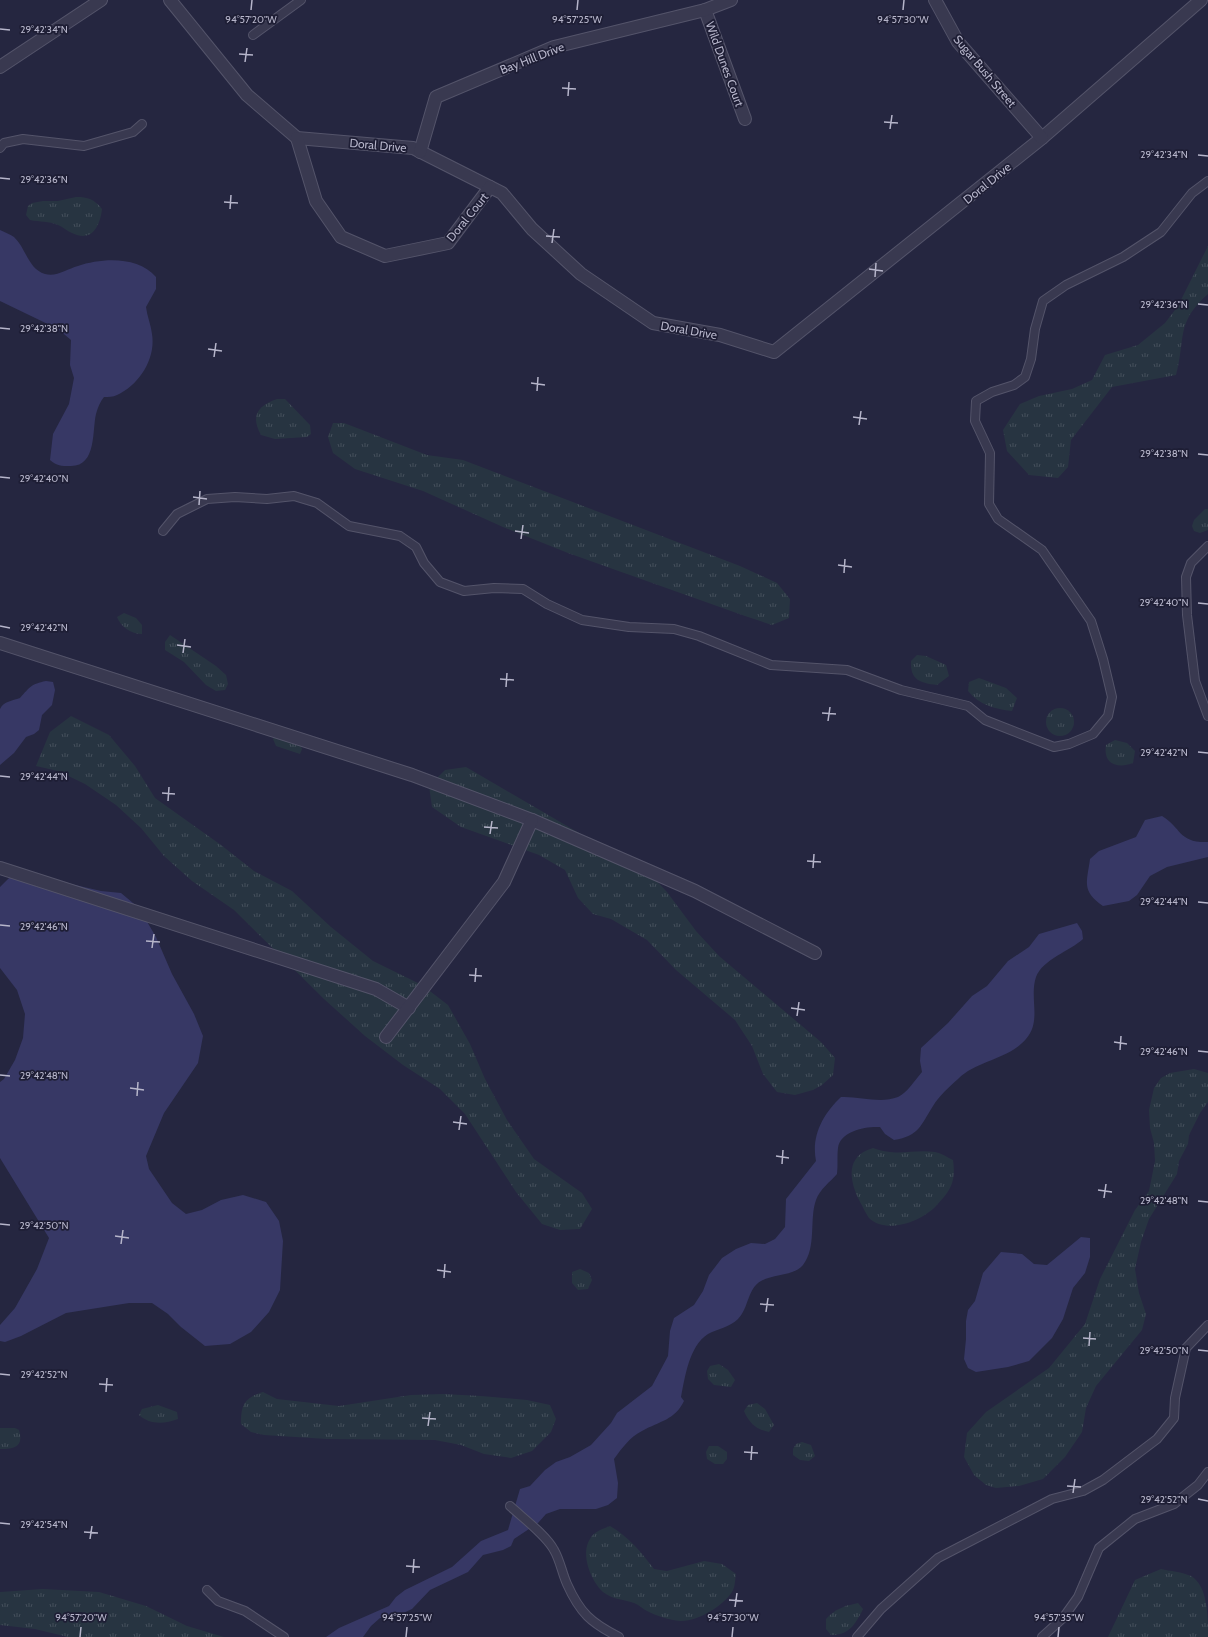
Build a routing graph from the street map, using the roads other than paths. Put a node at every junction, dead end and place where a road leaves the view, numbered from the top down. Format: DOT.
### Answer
graph roads {
  1 [pos="101,0"];
  2 [pos="170,0"];
  3 [pos="300,0"];
  4 [pos="731,0"];
  5 [pos="935,0"];
  6 [pos="1201,0"];
  7 [pos="706,10"];
  8 [pos="253,35"];
  9 [pos="0,67"];
  10 [pos="745,118"];
  11 [pos="142,124"];
  12 [pos="297,138"];
  13 [pos="1042,138"];
  14 [pos="0,148"];
  15 [pos="420,152"];
  16 [pos="1208,181"];
  17 [pos="490,187"];
  18 [pos="163,532"];
  19 [pos="1208,546"];
  20 [pos="0,642"];
  21 [pos="1208,716"];
  22 [pos="532,820"];
  23 [pos="0,868"];
  24 [pos="815,953"];
  25 [pos="409,1008"];
  26 [pos="386,1037"];
  27 [pos="1208,1325"];
  28 [pos="1208,1472"];
  29 [pos="510,1506"];
  30 [pos="206,1590"];
  31 [pos="284,1637"];
  32 [pos="619,1637"];
  33 [pos="857,1637"];
  34 [pos="1042,1637"];
  1 -- 9 [label="street"];
  2 -- 12 [label="street"];
  3 -- 8 [label="lane"];
  4 -- 7 [label="street, Bay Hill Drive"];
  5 -- 13 [label="street, Sugar Bush Street"];
  6 -- 13 [label="street, Doral Drive"];
  7 -- 10 [label="street, Wild Dunes Court"];
  7 -- 15 [label="street, Bay Hill Drive"];
  11 -- 14 [label="lane"];
  12 -- 15 [label="street, Doral Drive"];
  12 -- 17 [label="street, Doral Court"];
  13 -- 17 [label="street, Doral Drive"];
  15 -- 17 [label="street, Doral Drive"];
  16 -- 18 [label="lane"];
  19 -- 21 [label="lane"];
  20 -- 22 [label="street"];
  22 -- 24 [label="street"];
  22 -- 25 [label="street"];
  23 -- 25 [label="street"];
  25 -- 26 [label="street"];
  27 -- 33 [label="lane"];
  28 -- 34 [label="lane"];
  29 -- 32 [label="lane"];
  30 -- 31 [label="lane"];
}
